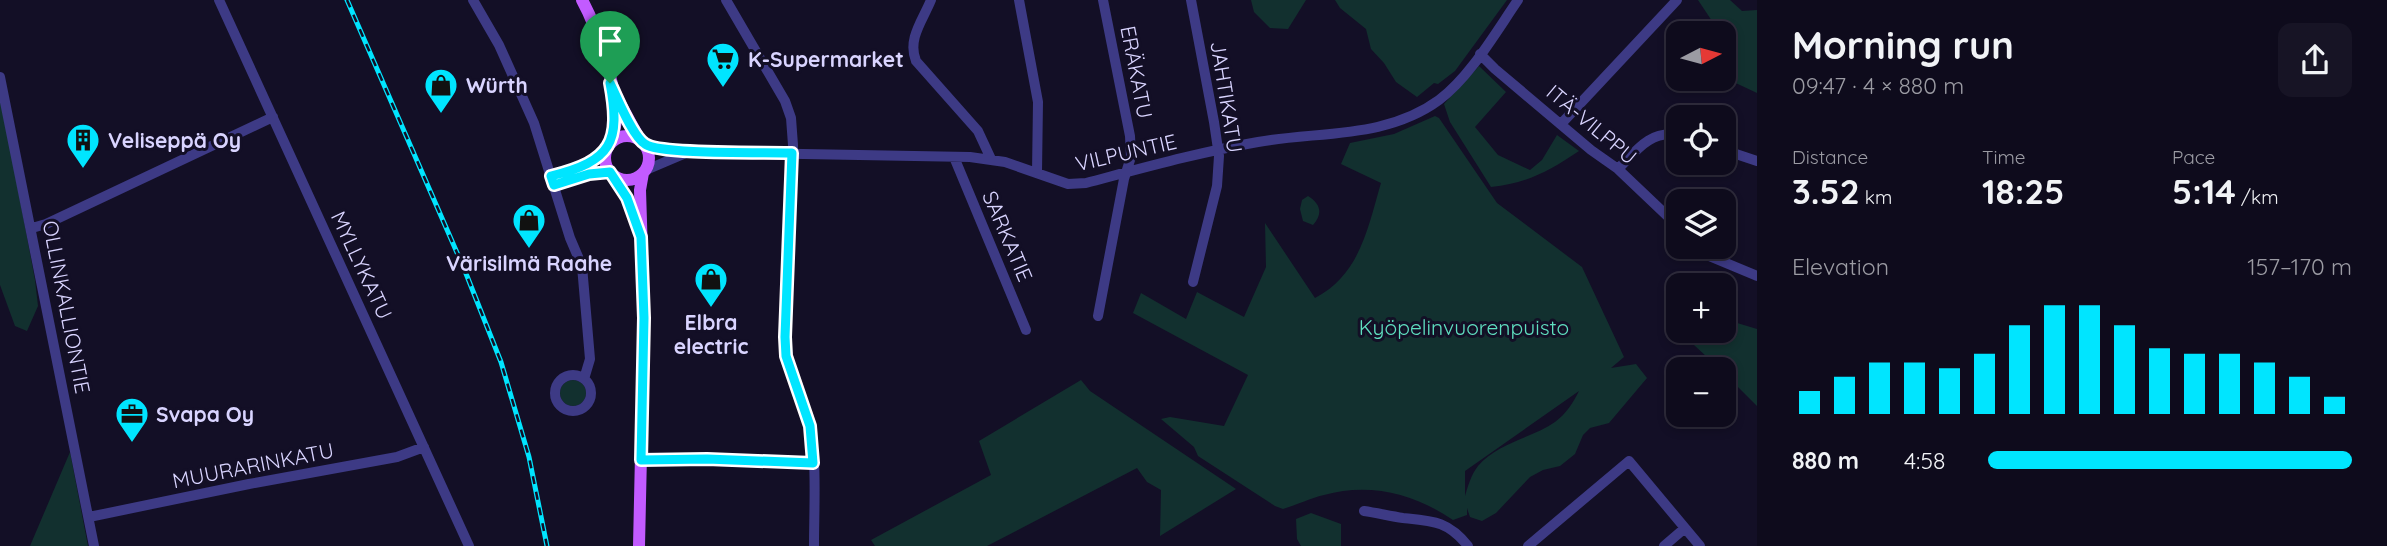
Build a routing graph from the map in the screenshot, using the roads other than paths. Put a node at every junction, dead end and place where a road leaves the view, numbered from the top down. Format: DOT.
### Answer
graph roads {
  1 [pos="219,0"];
  2 [pos="473,0"];
  3 [pos="582,0"];
  4 [pos="726,0"];
  5 [pos="931,0"];
  6 [pos="1019,0"];
  7 [pos="1103,0"];
  8 [pos="1191,0"];
  9 [pos="1518,0"];
  10 [pos="1677,0"];
  11 [pos="1480,54"];
  12 [pos="0,77"];
  13 [pos="610,83"];
  14 [pos="273,117"];
  15 [pos="1561,124"];
  16 [pos="1666,134"];
  17 [pos="643,142"];
  18 [pos="609,145"];
  19 [pos="1218,150"];
  20 [pos="689,152"];
  21 [pos="792,153"];
  22 [pos="1736,154"];
  23 [pos="954,156"];
  24 [pos="991,159"];
  25 [pos="1757,161"];
  26 [pos="1618,169"];
  27 [pos="644,172"];
  28 [pos="1037,172"];
  29 [pos="611,173"];
  30 [pos="1126,173"];
  31 [pos="553,181"];
  32 [pos="1666,215"];
  33 [pos="32,228"];
  34 [pos="641,237"];
  35 [pos="1717,259"];
  36 [pos="1757,275"];
  37 [pos="1193,282"];
  38 [pos="1098,316"];
  39 [pos="1026,330"];
  40 [pos="584,379"];
  41 [pos="424,447"];
  42 [pos="641,460"];
  43 [pos="813,463"];
  44 [pos="1364,511"];
  45 [pos="89,517"];
  46 [pos="1685,528"];
  47 [pos="94,546"];
  48 [pos="469,546"];
  49 [pos="639,546"];
  50 [pos="814,546"];
  51 [pos="1468,546"];
  52 [pos="1528,546"];
  53 [pos="1664,546"];
  54 [pos="1700,546"];
  1 -- 14 [label="street, MYLLYKATU"];
  2 -- 31 [label="street"];
  3 -- 13 [label="main road"];
  4 -- 21 [label="street"];
  5 -- 24 [label="street"];
  6 -- 28 [label="street"];
  7 -- 30 [label="street, ERÄKATU"];
  8 -- 19 [label="street, JAHTIKATU"];
  9 -- 11 [label="street, VILPUNTIE"];
  10 -- 15 [label="street"];
  11 -- 15 [label="street, ITÄ-VILPPU"];
  11 -- 19 [label="street, VILPUNTIE"];
  12 -- 33 [label="street, OLLINKALLIONTIE"];
  13 -- 17 [label="main road"];
  13 -- 18 [label="main road"];
  14 -- 33 [label="street"];
  14 -- 41 [label="street, MYLLYKATU"];
  15 -- 26 [label="street, ITÄ-VILPPU"];
  16 -- 26 [label="street"];
  17 -- 18 [label="main road"];
  17 -- 20 [label="street, VILPUNTIE"];
  17 -- 27 [label="main road"];
  18 -- 29 [label="main road"];
  18 -- 31 [label="street"];
  19 -- 30 [label="street, VILPUNTIE"];
  19 -- 37 [label="street, JAHTIKATU"];
  20 -- 21 [label="street, VILPUNTIE"];
  20 -- 27 [label="street, VILPUNTIE"];
  21 -- 23 [label="street, VILPUNTIE"];
  21 -- 43 [label="street"];
  22 -- 25 [label="street"];
  23 -- 24 [label="street, VILPUNTIE"];
  23 -- 39 [label="street, SARKATIE"];
  24 -- 28 [label="street, VILPUNTIE"];
  26 -- 32 [label="street, ITÄ-VILPPU"];
  27 -- 29 [label="main road"];
  27 -- 34 [label="main road"];
  28 -- 30 [label="street, VILPUNTIE"];
  29 -- 31 [label="street"];
  29 -- 34 [label="main road"];
  30 -- 38 [label="street, ERÄKATU"];
  31 -- 40 [label="street"];
  33 -- 45 [label="street, OLLINKALLIONTIE"];
  34 -- 42 [label="main road"];
  35 -- 36 [label="street"];
  41 -- 45 [label="street, MUURARINKATU"];
  41 -- 48 [label="street, MYLLYKATU"];
  42 -- 43 [label="street"];
  42 -- 49 [label="main road"];
  43 -- 50 [label="street"];
  44 -- 51 [label="street"];
  45 -- 47 [label="street, OLLINKALLIONTIE"];
  46 -- 52 [label="street"];
  46 -- 53 [label="street"];
  46 -- 54 [label="street"];
}
